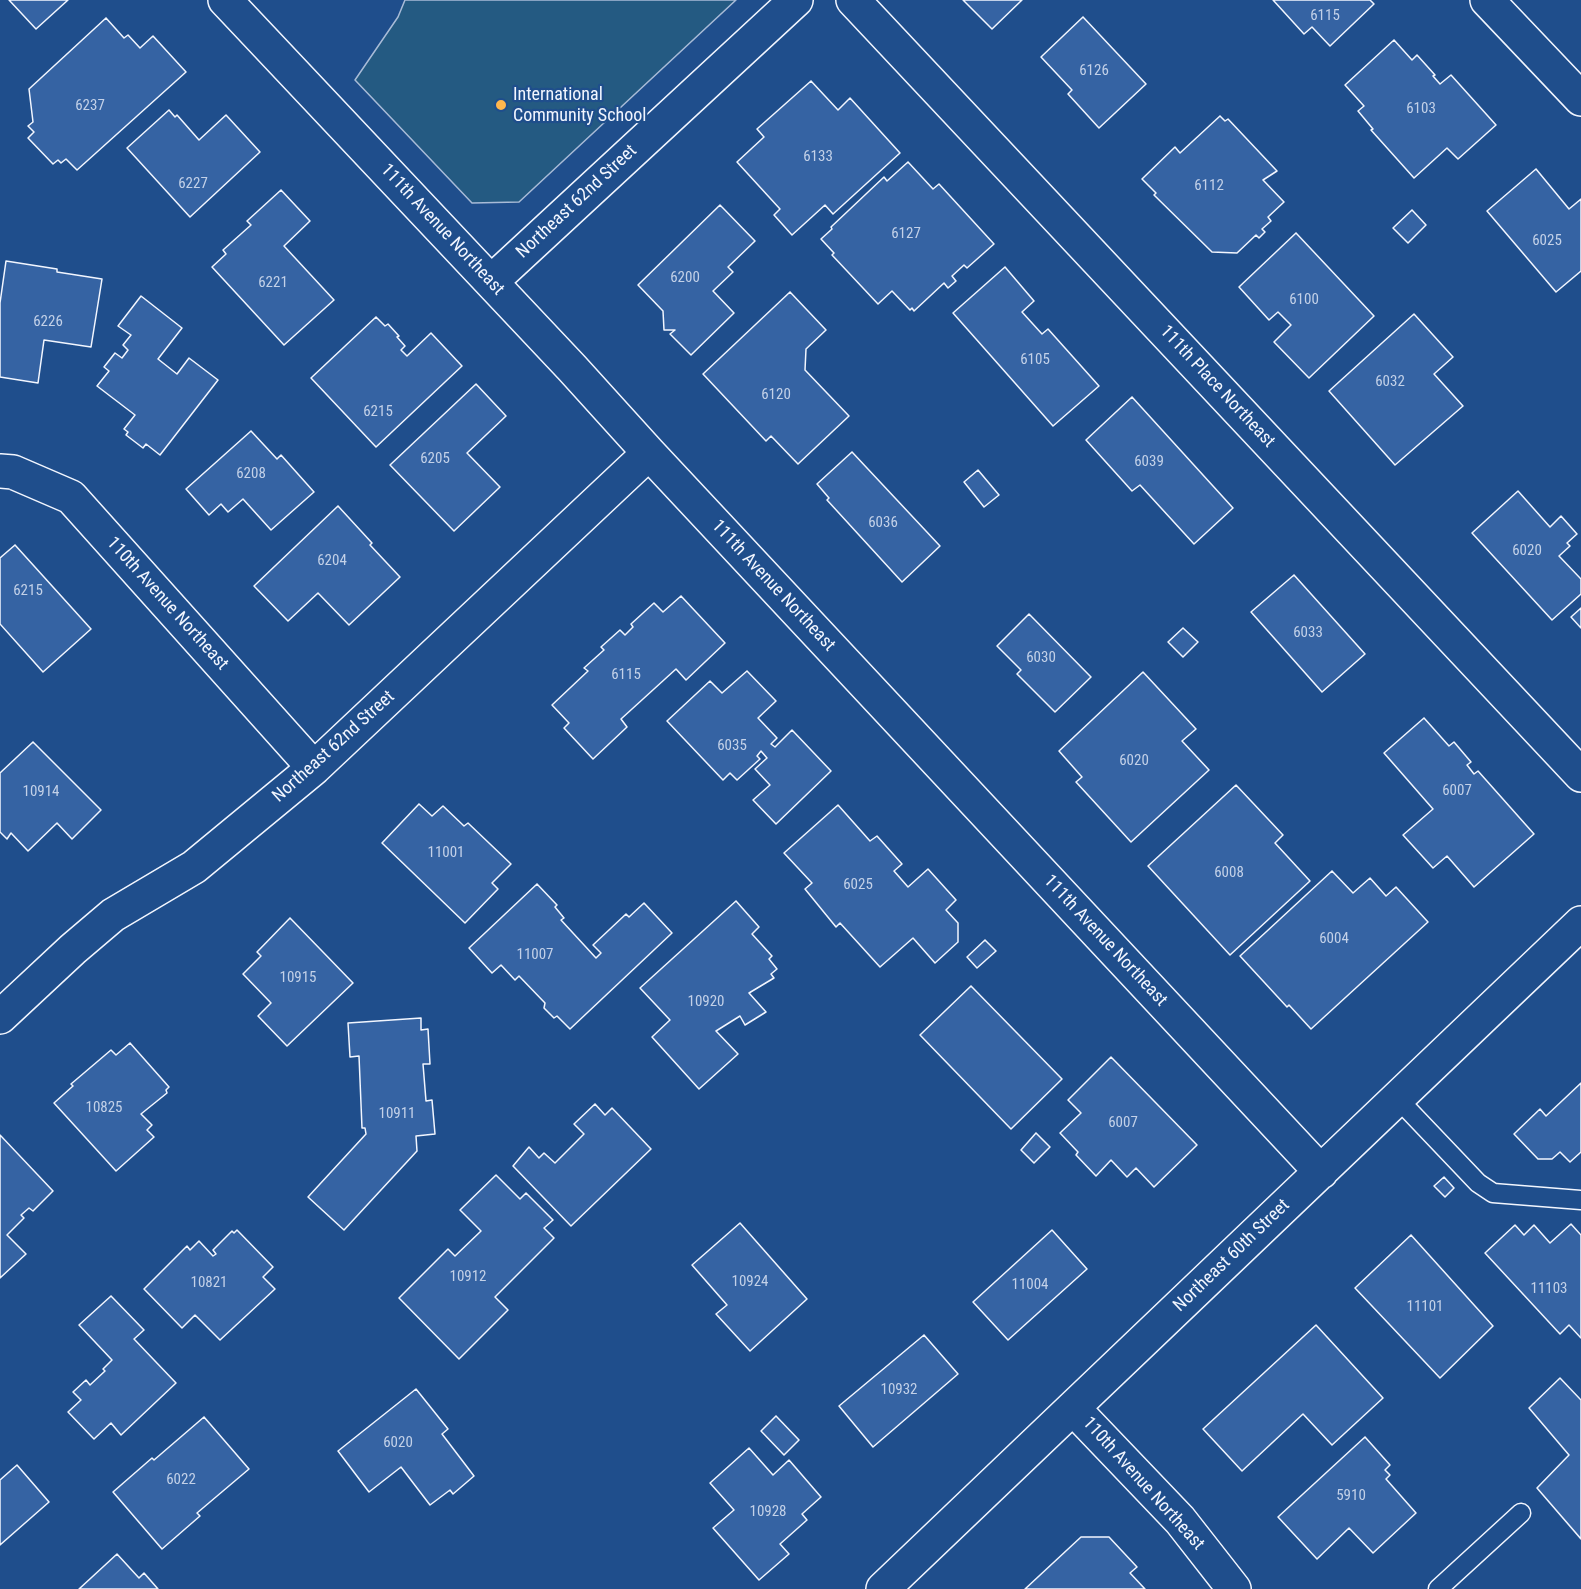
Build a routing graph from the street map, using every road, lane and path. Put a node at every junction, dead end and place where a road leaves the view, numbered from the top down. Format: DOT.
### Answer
graph roads {
  1 [pos="225,0"];
  2 [pos="796,0"];
  3 [pos="853,0"];
  4 [pos="1487,0"];
  5 [pos="1581,99"];
  6 [pos="491,282"];
  7 [pos="649,453"];
  8 [pos="0,471"];
  9 [pos="314,768"];
  10 [pos="1581,775"];
  11 [pos="1581,923"];
  12 [pos="0,1017"];
  13 [pos="1398,1099"];
  14 [pos="1321,1172"];
  15 [pos="1581,1200"];
  16 [pos="1073,1408"];
  17 [pos="1521,1513"];
  18 [pos="883,1589"];
  19 [pos="1234,1589"];
  20 [pos="1438,1589"];
  1 -- 6 [label="street, 111th Avenue Northeast"];
  2 -- 6 [label="street, Northeast 62nd Street"];
  3 -- 10 [label="street, 111th Place Northeast"];
  4 -- 5 [label="street"];
  6 -- 7 [label="street, 111th Avenue Northeast"];
  7 -- 9 [label="street, Northeast 62nd Street"];
  7 -- 14 [label="street, 111th Avenue Northeast"];
  8 -- 9 [label="street, 110th Avenue Northeast"];
  9 -- 12 [label="street, Northeast 62nd Street"];
  11 -- 13 [label="street, Northeast 60th Street"];
  13 -- 14 [label="street, Northeast 60th Street"];
  13 -- 15 [label="lane"];
  14 -- 16 [label="street, Northeast 60th Street"];
  16 -- 18 [label="street, Northeast 60th Street"];
  16 -- 19 [label="street, 110th Avenue Northeast"];
  17 -- 20 [label="lane"];
}
